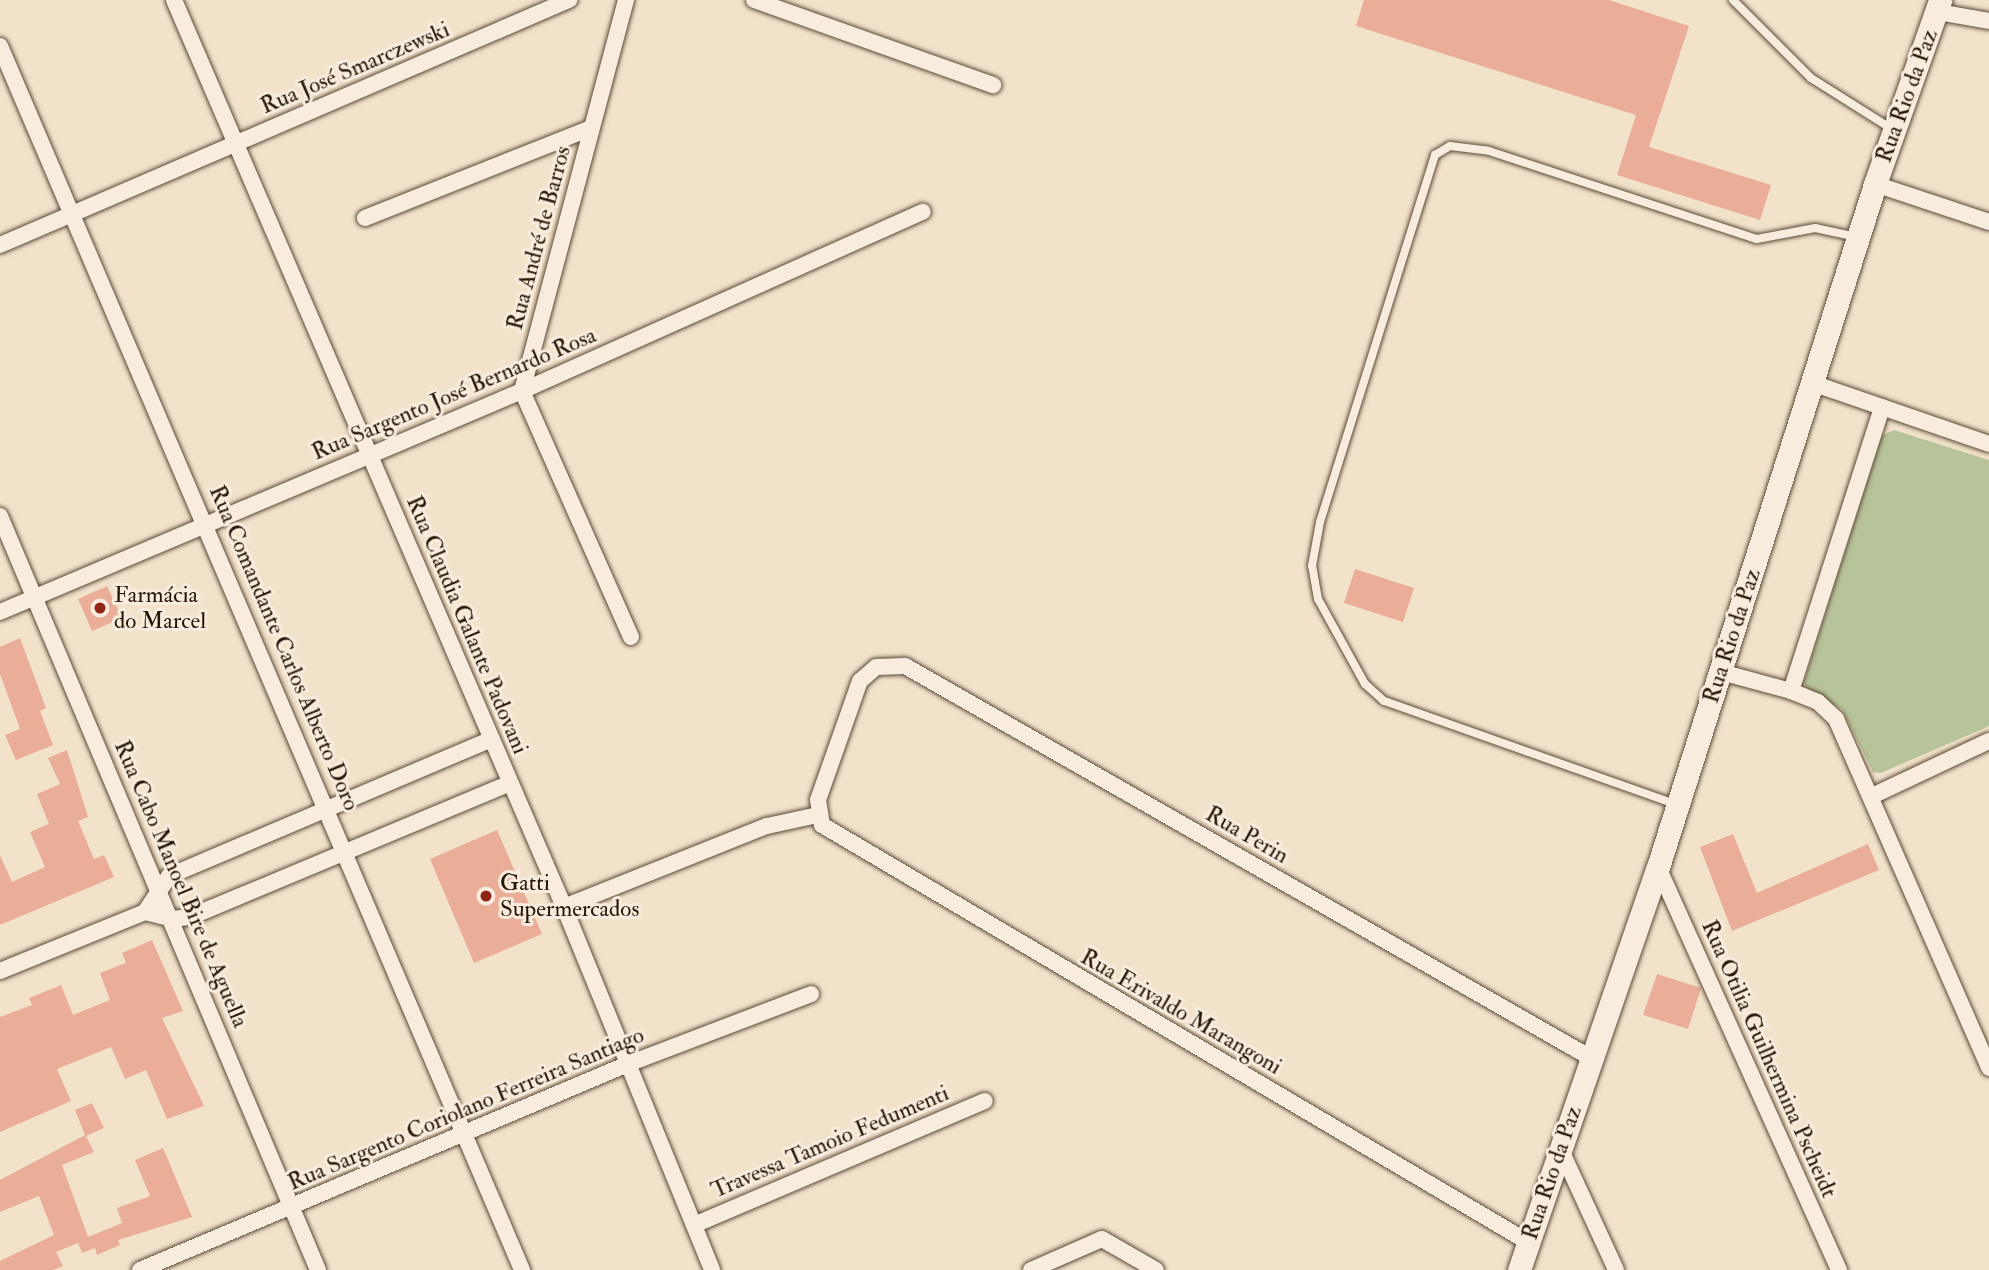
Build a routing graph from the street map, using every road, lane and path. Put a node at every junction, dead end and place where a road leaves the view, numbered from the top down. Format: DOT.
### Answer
graph roads {
  1 [pos="174,0"];
  2 [pos="569,0"];
  3 [pos="754,0"];
  4 [pos="1733,0"];
  5 [pos="623,1"];
  6 [pos="1939,6"];
  7 [pos="1989,22"];
  8 [pos="0,46"];
  9 [pos="993,85"];
  10 [pos="592,128"];
  11 [pos="1894,131"];
  12 [pos="236,144"];
  13 [pos="1875,184"];
  14 [pos="923,212"];
  15 [pos="75,216"];
  16 [pos="365,218"];
  17 [pos="1989,222"];
  18 [pos="1858,237"];
  19 [pos="0,245"];
  20 [pos="1812,383"];
  21 [pos="522,391"];
  22 [pos="1882,407"];
  23 [pos="1989,444"];
  24 [pos="371,455"];
  25 [pos="0,516"];
  26 [pos="207,524"];
  27 [pos="35,597"];
  28 [pos="0,612"];
  29 [pos="631,637"];
  30 [pos="1721,672"];
  31 [pos="1791,691"];
  32 [pos="489,740"];
  33 [pos="1989,741"];
  34 [pos="510,783"];
  35 [pos="1872,796"];
  36 [pos="1678,805"];
  37 [pos="327,810"];
  38 [pos="818,815"];
  39 [pos="344,852"];
  40 [pos="1658,867"];
  41 [pos="158,886"];
  42 [pos="564,907"];
  43 [pos="145,912"];
  44 [pos="173,919"];
  45 [pos="0,971"];
  46 [pos="811,994"];
  47 [pos="1591,1058"];
  48 [pos="628,1064"];
  49 [pos="1989,1068"];
  50 [pos="985,1101"];
  51 [pos="464,1133"];
  52 [pos="1560,1148"];
  53 [pos="291,1207"];
  54 [pos="694,1225"];
  55 [pos="1528,1242"];
  56 [pos="1138,1265"];
  57 [pos="140,1270"];
  58 [pos="318,1270"];
  59 [pos="522,1270"];
  60 [pos="712,1270"];
  61 [pos="1031,1270"];
  62 [pos="1156,1270"];
  63 [pos="1519,1270"];
  64 [pos="1616,1270"];
  65 [pos="1839,1270"];
  1 -- 12 [label="street, Rua Claudia Galante Padovani"];
  2 -- 12 [label="street, Rua José Smarczewski"];
  3 -- 9 [label="street"];
  4 -- 11 [label="lane"];
  5 -- 10 [label="street, Rua André de Barros"];
  6 -- 7 [label="street"];
  6 -- 11 [label="main road, Rua Rio da Paz"];
  8 -- 15 [label="street, Rua Comandante Carlos Alberto Doro"];
  10 -- 16 [label="street"];
  10 -- 21 [label="street, Rua André de Barros"];
  11 -- 13 [label="main road, Rua Rio da Paz"];
  12 -- 15 [label="street, Rua José Smarczewski"];
  12 -- 24 [label="street, Rua Claudia Galante Padovani"];
  13 -- 17 [label="street"];
  13 -- 18 [label="main road, Rua Rio da Paz"];
  14 -- 21 [label="street, Rua Sargento José Bernardo Rosa"];
  15 -- 19 [label="street, Rua José Smarczewski"];
  15 -- 26 [label="street, Rua Comandante Carlos Alberto Doro"];
  18 -- 20 [label="main road, Rua Rio da Paz"];
  18 -- 36 [label="lane"];
  20 -- 22 [label="street"];
  20 -- 30 [label="main road, Rua Rio da Paz"];
  21 -- 24 [label="street, Rua Sargento José Bernardo Rosa"];
  21 -- 29 [label="street"];
  22 -- 23 [label="street"];
  22 -- 31 [label="street"];
  24 -- 26 [label="street, Rua Sargento José Bernardo Rosa"];
  24 -- 32 [label="street, Rua Claudia Galante Padovani"];
  25 -- 27 [label="street, Rua Cabo Manoel Bire de Aguella"];
  26 -- 27 [label="street, Rua Sargento José Bernardo Rosa"];
  26 -- 37 [label="street, Rua Comandante Carlos Alberto Doro"];
  27 -- 28 [label="street, Rua Sargento José Bernardo Rosa"];
  27 -- 41 [label="street, Rua Cabo Manoel Bire de Aguella"];
  30 -- 31 [label="street"];
  30 -- 36 [label="main road, Rua Rio da Paz"];
  31 -- 35 [label="street"];
  32 -- 34 [label="street, Rua Claudia Galante Padovani"];
  32 -- 37 [label="street"];
  33 -- 35 [label="street"];
  34 -- 39 [label="street"];
  34 -- 42 [label="street, Rua Claudia Galante Padovani"];
  35 -- 49 [label="street"];
  36 -- 40 [label="main road, Rua Rio da Paz"];
  37 -- 39 [label="street, Rua Comandante Carlos Alberto Doro"];
  37 -- 41 [label="street"];
  38 -- 42 [label="street"];
  38 -- 47 [label="street, Rua Perin"];
  38 -- 55 [label="street, Rua Erivaldo Marangoni"];
  39 -- 44 [label="street"];
  39 -- 51 [label="street, Rua Comandante Carlos Alberto Doro"];
  40 -- 47 [label="main road, Rua Rio da Paz"];
  40 -- 65 [label="street, Rua Otilia Guilhermina Pscheidt"];
  41 -- 43 [label="street"];
  41 -- 44 [label="street, Rua Cabo Manoel Bire de Aguella"];
  42 -- 48 [label="street, Rua Claudia Galante Padovani"];
  43 -- 44 [label="street"];
  43 -- 45 [label="street"];
  44 -- 53 [label="street, Rua Cabo Manoel Bire de Aguella"];
  46 -- 48 [label="street, Rua Sargento Coriolano Ferreira Santiago"];
  47 -- 52 [label="main road, Rua Rio da Paz"];
  48 -- 51 [label="street, Rua Sargento Coriolano Ferreira Santiago"];
  48 -- 54 [label="street, Rua Claudia Galante Padovani"];
  50 -- 54 [label="street, Travessa Tamoio Fedumenti"];
  51 -- 53 [label="street, Rua Sargento Coriolano Ferreira Santiago"];
  51 -- 59 [label="street, Rua Comandante Carlos Alberto Doro"];
  52 -- 55 [label="main road, Rua Rio da Paz"];
  52 -- 64 [label="street"];
  53 -- 57 [label="street, Rua Sargento Coriolano Ferreira Santiago"];
  53 -- 58 [label="street, Rua Cabo Manoel Bire de Aguella"];
  54 -- 60 [label="street, Rua Claudia Galante Padovani"];
  55 -- 63 [label="main road, Rua Rio da Paz"];
  56 -- 61 [label="street"];
  56 -- 62 [label="street"];
}
